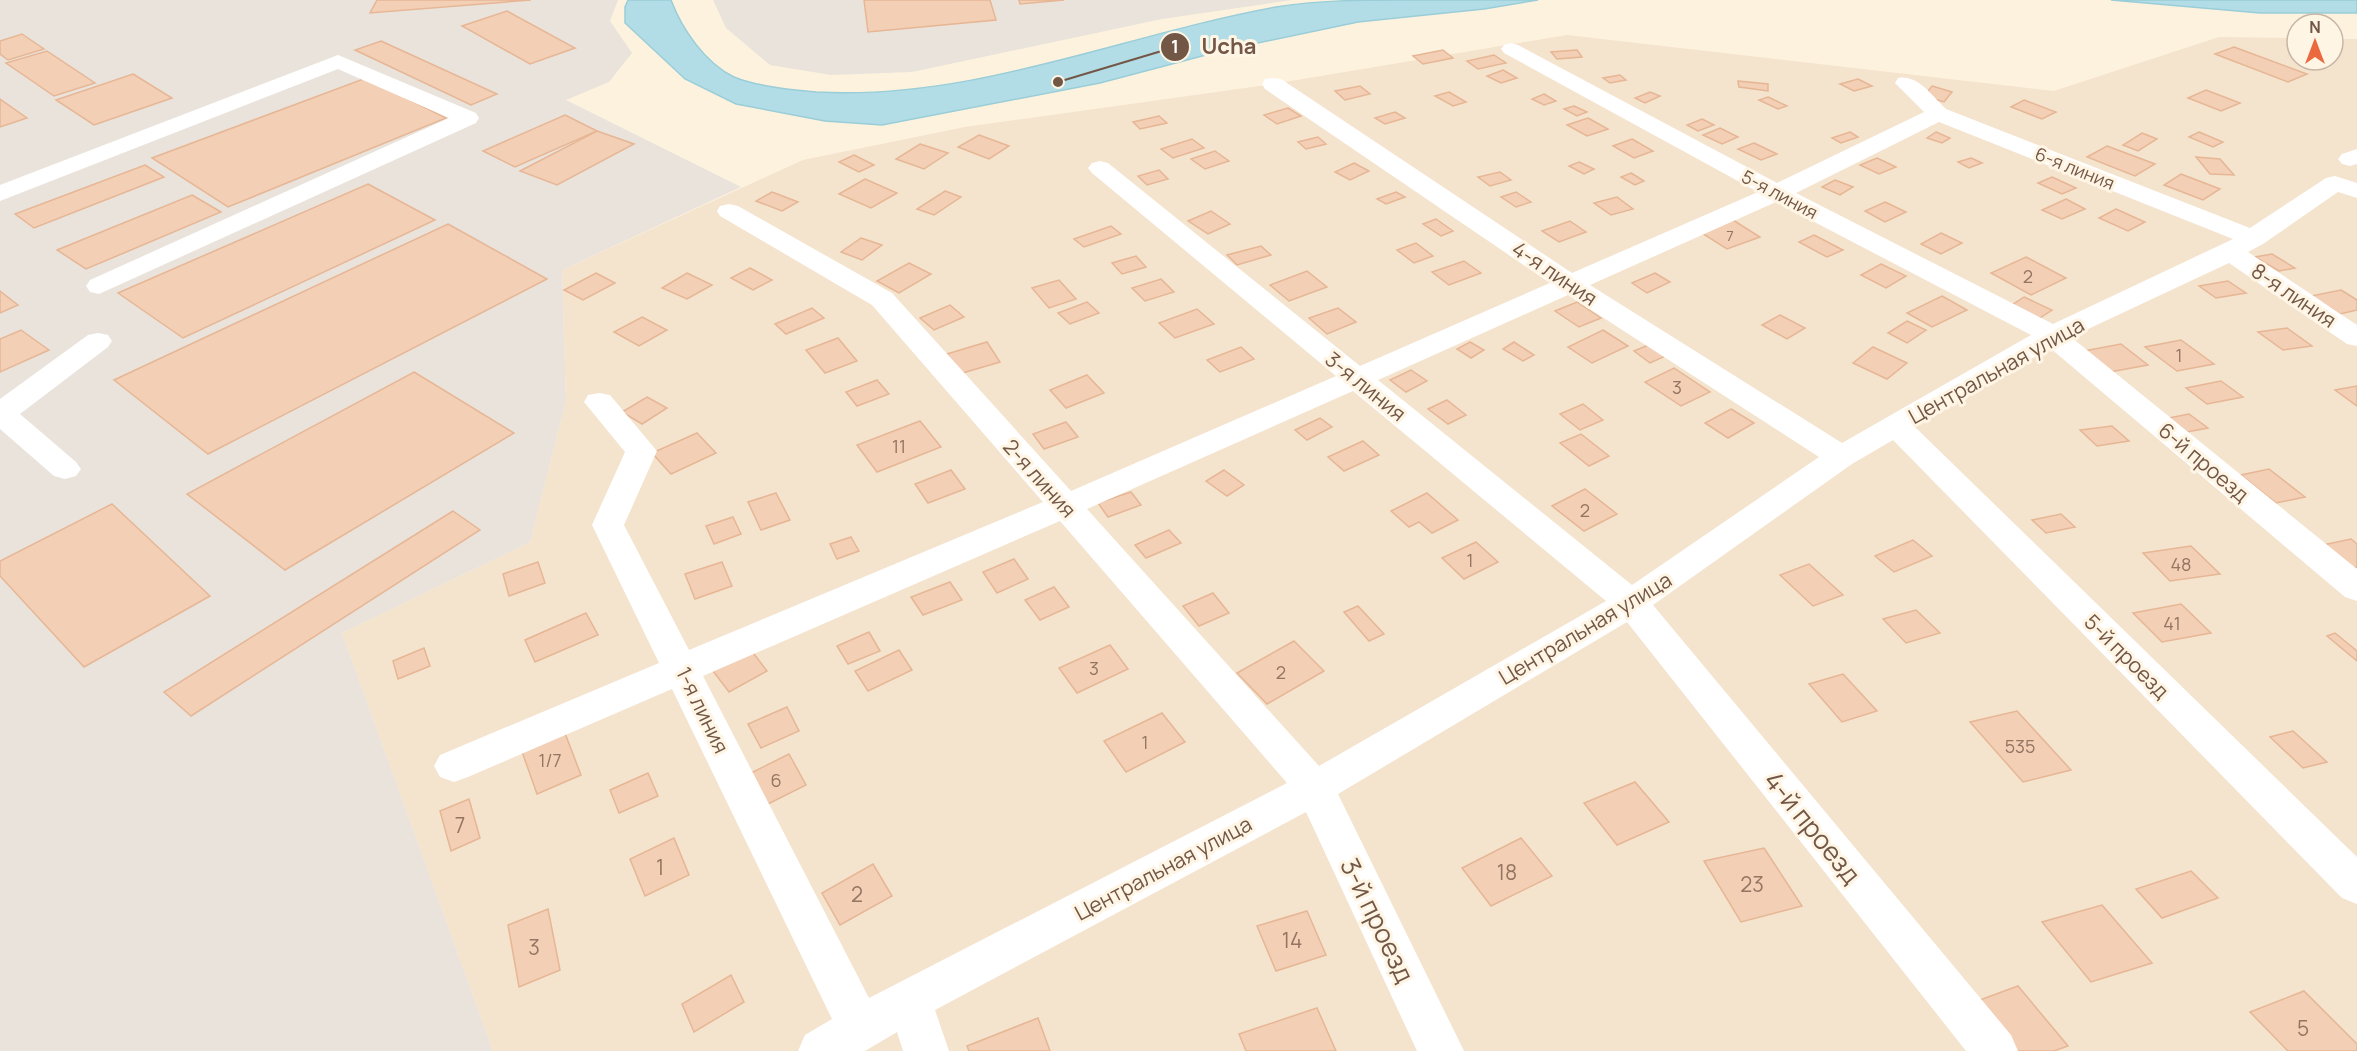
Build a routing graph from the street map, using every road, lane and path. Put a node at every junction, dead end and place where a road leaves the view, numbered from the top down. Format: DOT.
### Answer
graph roads {
  1 [pos="1511,49"];
  2 [pos="1906,83"];
  3 [pos="1273,84"];
  4 [pos="1938,114"];
  5 [pos="1100,168"];
  6 [pos="2350,172"];
  7 [pos="1777,193"];
  8 [pos="0,194"];
  9 [pos="729,211"];
  10 [pos="2242,246"];
  11 [pos="1570,284"];
  12 [pos="99,286"];
  13 [pos="2052,335"];
  14 [pos="2357,338"];
  15 [pos="98,341"];
  16 [pos="1357,378"];
  17 [pos="599,402"];
  18 [pos="1,413"];
  19 [pos="1897,427"];
  20 [pos="1841,457"];
  21 [pos="65,469"];
  22 [pos="1065,506"];
  23 [pos="2357,588"];
  24 [pos="1631,603"];
  25 [pos="682,669"];
  26 [pos="454,766"];
  27 [pos="1315,788"];
  28 [pos="2357,885"];
  29 [pos="909,1000"];
  30 [pos="860,1028"];
  31 [pos="821,1051"];
  32 [pos="926,1051"];
  33 [pos="1441,1051"];
  34 [pos="1995,1051"];
  1 -- 7 [label="street, 5-я линия"];
  2 -- 4 [label="street, 6-я линия"];
  3 -- 11 [label="street, 4-я линия"];
  4 -- 7 [label="street"];
  4 -- 10 [label="street, 6-я линия"];
  5 -- 16 [label="street, 3-я линия"];
  6 -- 10 [label="street, Центральная улица"];
  7 -- 11 [label="street"];
  7 -- 13 [label="street, 5-я линия"];
  8 -- 12 [label="street"];
  9 -- 22 [label="street, 2-я линия"];
  10 -- 13 [label="street, Центральная улица"];
  10 -- 14 [label="street, 8-я линия"];
  11 -- 16 [label="street"];
  11 -- 20 [label="street, 4-я линия"];
  13 -- 19 [label="street, Центральная улица"];
  13 -- 23 [label="street, 6-й проезд"];
  15 -- 18 [label="street"];
  16 -- 22 [label="street"];
  16 -- 24 [label="street, 3-я линия"];
  17 -- 25 [label="street, 1-я линия"];
  18 -- 21 [label="street"];
  19 -- 20 [label="street, Центральная улица"];
  19 -- 28 [label="street, 5-й проезд"];
  20 -- 24 [label="street, Центральная улица"];
  22 -- 25 [label="street"];
  22 -- 27 [label="street, 2-я линия"];
  24 -- 27 [label="street, Центральная улица"];
  24 -- 34 [label="street, 4-й проезд"];
  25 -- 26 [label="street"];
  25 -- 30 [label="street, 1-я линия"];
  27 -- 29 [label="street, Центральная улица"];
  27 -- 33 [label="street, 3-й проезд"];
  29 -- 30 [label="street, Центральная улица"];
  29 -- 32 [label="street"];
  30 -- 31 [label="street, Центральная улица"];
}
